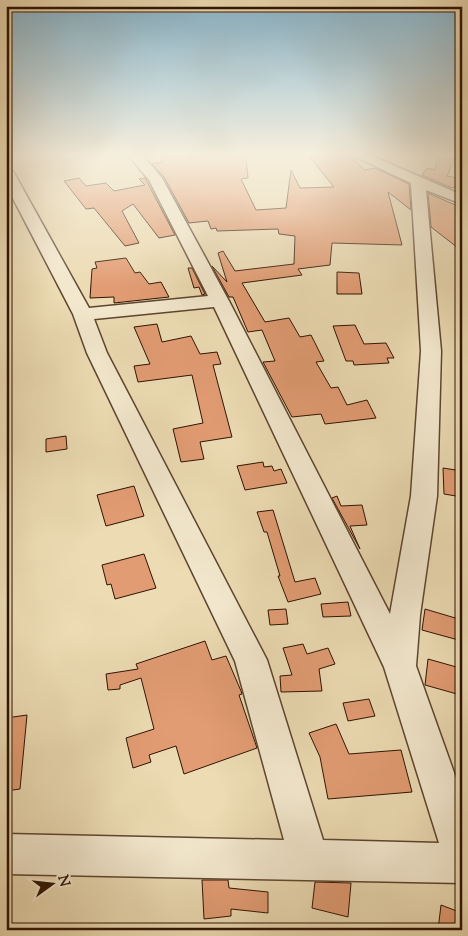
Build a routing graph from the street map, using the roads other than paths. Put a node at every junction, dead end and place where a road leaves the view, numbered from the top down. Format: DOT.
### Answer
graph roads {
  1 [pos="21,200"];
  2 [pos="166,200"];
  3 [pos="419,200"];
  4 [pos="220,301"];
  5 [pos="83,314"];
  6 [pos="400,666"];
  7 [pos="462,852"];
  8 [pos="6,854"];
  9 [pos="309,860"];
  10 [pos="462,863"];
  1 -- 5 [label="street"];
  2 -- 4 [label="street"];
  3 -- 6 [label="street"];
  4 -- 5 [label="street"];
  4 -- 6 [label="street"];
  5 -- 9 [label="street"];
  6 -- 7 [label="street"];
  8 -- 9 [label="street"];
  9 -- 10 [label="street"];
}
